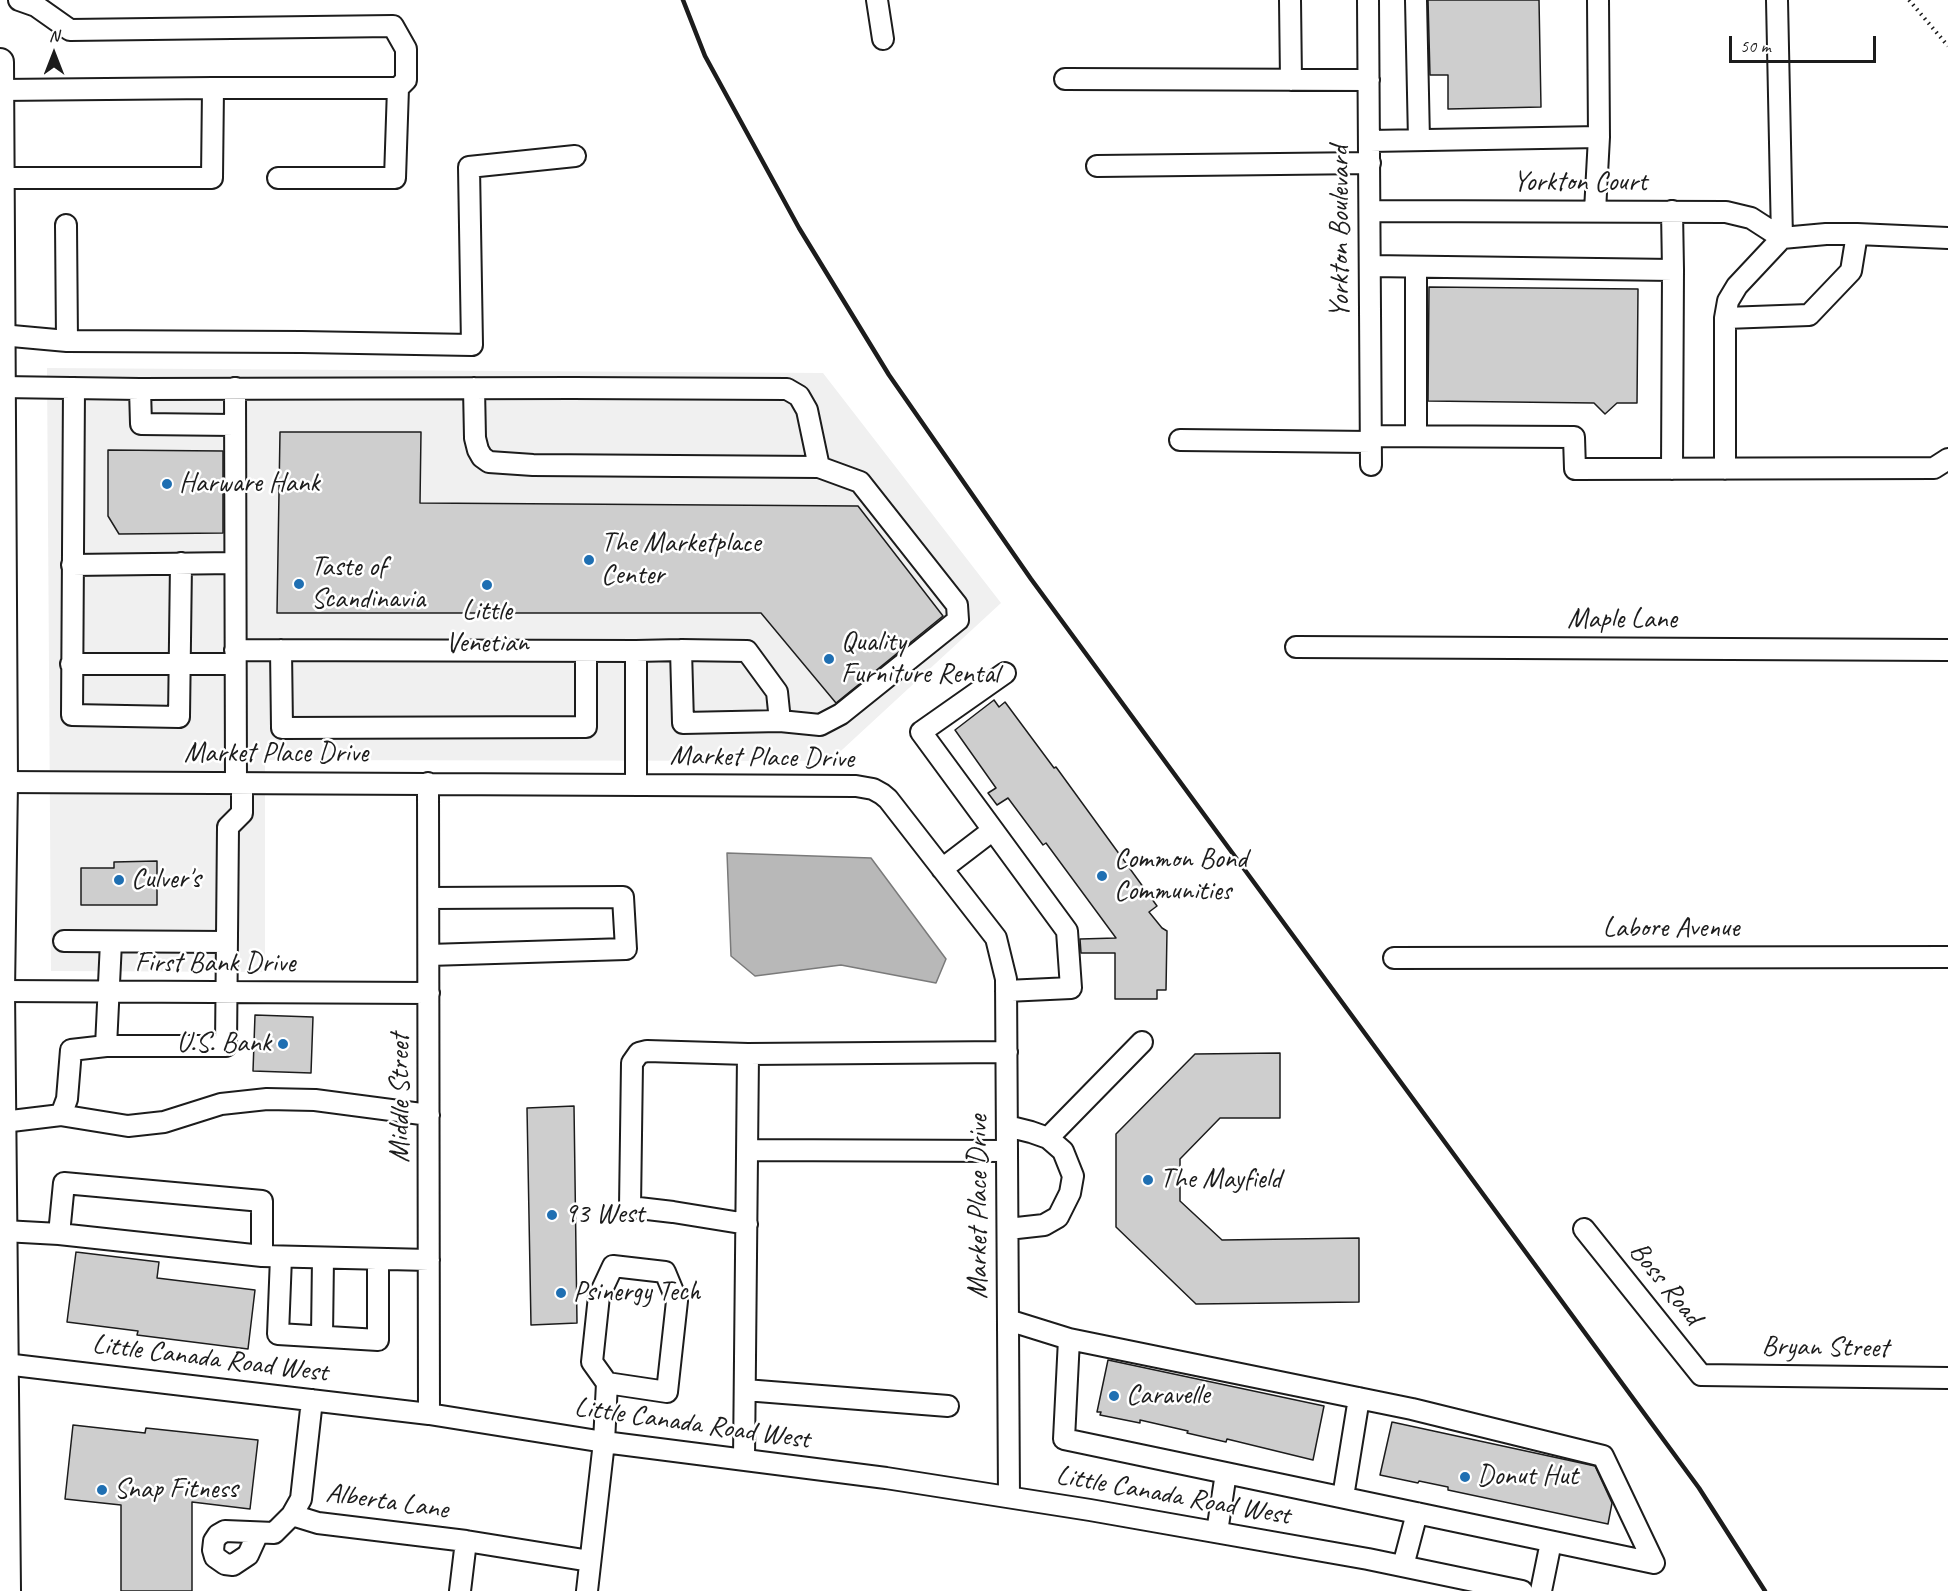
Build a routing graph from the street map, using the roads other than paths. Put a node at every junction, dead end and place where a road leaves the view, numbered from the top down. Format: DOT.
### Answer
graph roads {
  1 [pos="19,0"];
  2 [pos="877,0"];
  3 [pos="1290,0"];
  4 [pos="1368,0"];
  5 [pos="1416,0"];
  6 [pos="1598,0"];
  7 [pos="1777,0"];
  8 [pos="883,39"];
  9 [pos="0,62"];
  10 [pos="1065,80"];
  11 [pos="1291,80"];
  12 [pos="1369,80"];
  13 [pos="213,88"];
  14 [pos="398,88"];
  15 [pos="0,90"];
  16 [pos="1599,137"];
  17 [pos="1419,140"];
  18 [pos="1370,141"];
  19 [pos="575,156"];
  20 [pos="1370,163"];
  21 [pos="1097,166"];
  22 [pos="1,178"];
  23 [pos="278,178"];
  24 [pos="1370,211"];
  25 [pos="1595,212"];
  26 [pos="1672,212"];
  27 [pos="66,225"];
  28 [pos="1857,234"];
  29 [pos="1782,238"];
  30 [pos="1948,238"];
  31 [pos="1370,266"];
  32 [pos="1416,267"];
  33 [pos="1673,270"];
  34 [pos="1725,318"];
  35 [pos="1,335"];
  36 [pos="67,341"];
  37 [pos="2,387"];
  38 [pos="74,388"];
  39 [pos="235,388"];
  40 [pos="474,388"];
  41 [pos="140,389"];
  42 [pos="234,425"];
  43 [pos="1416,436"];
  44 [pos="1371,439"];
  45 [pos="1180,440"];
  46 [pos="1948,459"];
  47 [pos="1371,465"];
  48 [pos="819,467"];
  49 [pos="1672,468"];
  50 [pos="1725,468"];
  51 [pos="1,487"];
  52 [pos="181,563"];
  53 [pos="235,563"];
  54 [pos="72,565"];
  55 [pos="1296,647"];
  56 [pos="281,650"];
  57 [pos="681,650"];
  58 [pos="1948,650"];
  59 [pos="586,651"];
  60 [pos="636,651"];
  61 [pos="235,657"];
  62 [pos="180,663"];
  63 [pos="71,664"];
  64 [pos="1005,673"];
  65 [pos="780,721"];
  66 [pos="2,782"];
  67 [pos="239,783"];
  68 [pos="428,783"];
  69 [pos="636,784"];
  70 [pos="993,830"];
  71 [pos="942,869"];
  72 [pos="429,898"];
  73 [pos="64,940"];
  74 [pos="111,942"];
  75 [pos="226,942"];
  76 [pos="429,955"];
  77 [pos="1948,957"];
  78 [pos="1394,958"];
  79 [pos="1,991"];
  80 [pos="1006,991"];
  81 [pos="110,992"];
  82 [pos="226,992"];
  83 [pos="429,993"];
  84 [pos="1142,1042"];
  85 [pos="106,1046"];
  86 [pos="1007,1052"];
  87 [pos="748,1054"];
  88 [pos="60,1115"];
  89 [pos="429,1115"];
  90 [pos="3,1122"];
  91 [pos="1007,1126"];
  92 [pos="1048,1138"];
  93 [pos="748,1150"];
  94 [pos="1007,1151"];
  95 [pos="747,1224"];
  96 [pos="1008,1229"];
  97 [pos="1584,1229"];
  98 [pos="4,1231"];
  99 [pos="58,1234"];
  100 [pos="272,1257"];
  101 [pos="323,1258"];
  102 [pos="378,1260"];
  103 [pos="429,1260"];
  104 [pos="1008,1320"];
  105 [pos="322,1336"];
  106 [pos="1069,1339"];
  107 [pos="5,1364"];
  108 [pos="1701,1375"];
  109 [pos="1948,1378"];
  110 [pos="607,1383"];
  111 [pos="745,1390"];
  112 [pos="1359,1398"];
  113 [pos="312,1400"];
  114 [pos="948,1406"];
  115 [pos="429,1414"];
  116 [pos="604,1442"];
  117 [pos="744,1460"];
  118 [pos="1226,1473"];
  119 [pos="1009,1497"];
  120 [pos="1343,1497"];
  121 [pos="1417,1513"];
  122 [pos="292,1515"];
  123 [pos="3,1524"];
  124 [pos="1217,1532"];
  125 [pos="258,1533"];
  126 [pos="465,1541"];
  127 [pos="1551,1542"];
  128 [pos="590,1561"];
  129 [pos="1403,1566"];
  130 [pos="7,1591"];
  131 [pos="460,1591"];
  132 [pos="587,1591"];
  133 [pos="1522,1591"];
  134 [pos="1541,1591"];
  1 -- 14 [label="street"];
  2 -- 8 [label="street"];
  3 -- 11 [label="street"];
  4 -- 12 [label="street, Yorkton Boulevard"];
  5 -- 17 [label="street"];
  6 -- 16 [label="street"];
  7 -- 29 [label="street"];
  9 -- 15 [label="main road"];
  10 -- 11 [label="street"];
  11 -- 12 [label="street"];
  12 -- 18 [label="street, Yorkton Boulevard"];
  13 -- 14 [label="street"];
  13 -- 15 [label="street"];
  13 -- 22 [label="street"];
  14 -- 23 [label="street"];
  15 -- 22 [label="main road"];
  16 -- 17 [label="street"];
  16 -- 25 [label="street"];
  17 -- 18 [label="street"];
  18 -- 20 [label="street, Yorkton Boulevard"];
  19 -- 36 [label="street"];
  20 -- 21 [label="street"];
  20 -- 24 [label="street, Yorkton Boulevard"];
  22 -- 35 [label="main road"];
  24 -- 25 [label="street, Yorkton Court"];
  24 -- 31 [label="street, Yorkton Boulevard"];
  25 -- 26 [label="street, Yorkton Court"];
  26 -- 29 [label="street, Yorkton Court"];
  26 -- 33 [label="street"];
  27 -- 36 [label="street"];
  28 -- 29 [label="street"];
  28 -- 30 [label="street"];
  28 -- 34 [label="street"];
  29 -- 34 [label="street"];
  31 -- 32 [label="street"];
  31 -- 44 [label="street, Yorkton Boulevard"];
  32 -- 33 [label="street"];
  32 -- 43 [label="street"];
  33 -- 49 [label="street"];
  34 -- 50 [label="street"];
  35 -- 36 [label="street"];
  35 -- 37 [label="main road"];
  37 -- 38 [label="street"];
  37 -- 51 [label="main road"];
  38 -- 41 [label="street"];
  38 -- 54 [label="street"];
  39 -- 40 [label="street"];
  39 -- 41 [label="street"];
  39 -- 42 [label="street"];
  40 -- 48 [label="street"];
  40 -- 48 [label="street"];
  41 -- 42 [label="street"];
  42 -- 53 [label="street"];
  43 -- 44 [label="street"];
  43 -- 49 [label="street"];
  44 -- 45 [label="street"];
  44 -- 47 [label="street, Yorkton Boulevard"];
  46 -- 50 [label="street"];
  48 -- 65 [label="street"];
  49 -- 50 [label="street"];
  51 -- 66 [label="main road"];
  52 -- 53 [label="street"];
  52 -- 54 [label="street"];
  52 -- 62 [label="street"];
  53 -- 61 [label="street"];
  54 -- 63 [label="street"];
  55 -- 58 [label="street, Maple Lane"];
  56 -- 59 [label="street"];
  56 -- 59 [label="street"];
  56 -- 61 [label="street"];
  57 -- 60 [label="street"];
  57 -- 65 [label="street"];
  57 -- 65 [label="street"];
  59 -- 60 [label="street"];
  60 -- 69 [label="street"];
  61 -- 62 [label="street"];
  61 -- 67 [label="street"];
  62 -- 63 [label="street"];
  62 -- 63 [label="street"];
  64 -- 70 [label="street"];
  66 -- 67 [label="street, Market Place Drive"];
  66 -- 79 [label="main road"];
  67 -- 68 [label="street, Market Place Drive"];
  67 -- 75 [label="street"];
  68 -- 69 [label="street, Market Place Drive"];
  68 -- 72 [label="street, Middle Street"];
  69 -- 71 [label="street, Market Place Drive"];
  70 -- 71 [label="street"];
  70 -- 80 [label="street"];
  71 -- 80 [label="street, Market Place Drive"];
  72 -- 76 [label="street, Middle Street"];
  72 -- 76 [label="street"];
  73 -- 74 [label="street"];
  74 -- 75 [label="street"];
  74 -- 81 [label="street"];
  75 -- 82 [label="street"];
  76 -- 83 [label="street, Middle Street"];
  77 -- 78 [label="street, Labore Avenue"];
  79 -- 81 [label="street, First Bank Drive"];
  79 -- 90 [label="main road"];
  80 -- 86 [label="street, Market Place Drive"];
  81 -- 82 [label="street, First Bank Drive"];
  81 -- 85 [label="street"];
  82 -- 83 [label="street, First Bank Drive"];
  82 -- 85 [label="street"];
  83 -- 89 [label="street, Middle Street"];
  84 -- 92 [label="street"];
  85 -- 88 [label="street"];
  86 -- 87 [label="street"];
  86 -- 91 [label="street, Market Place Drive"];
  87 -- 93 [label="street"];
  87 -- 95 [label="street"];
  88 -- 89 [label="street"];
  88 -- 90 [label="street"];
  89 -- 103 [label="street, Middle Street"];
  90 -- 98 [label="main road"];
  91 -- 92 [label="street"];
  91 -- 94 [label="street, Market Place Drive"];
  92 -- 96 [label="street"];
  93 -- 94 [label="street"];
  93 -- 95 [label="street"];
  94 -- 96 [label="street, Market Place Drive"];
  95 -- 111 [label="street"];
  96 -- 104 [label="street, Market Place Drive"];
  97 -- 108 [label="street, Boss Road"];
  98 -- 99 [label="street"];
  98 -- 107 [label="main road"];
  99 -- 100 [label="street"];
  99 -- 100 [label="street"];
  100 -- 101 [label="street"];
  100 -- 105 [label="street"];
  101 -- 102 [label="street"];
  101 -- 105 [label="street"];
  102 -- 103 [label="street"];
  102 -- 105 [label="street"];
  103 -- 115 [label="street, Middle Street"];
  104 -- 106 [label="street"];
  104 -- 119 [label="street, Market Place Drive"];
  106 -- 112 [label="street"];
  106 -- 118 [label="street"];
  107 -- 113 [label="street, Little Canada Road West"];
  107 -- 123 [label="main road"];
  108 -- 109 [label="street, Bryan Street"];
  110 -- 110 [label="street"];
  110 -- 116 [label="street"];
  111 -- 114 [label="street"];
  111 -- 117 [label="street"];
  112 -- 120 [label="street"];
  112 -- 127 [label="street"];
  113 -- 115 [label="street, Little Canada Road West"];
  113 -- 122 [label="street, Alberta Lane"];
  115 -- 116 [label="street, Little Canada Road West"];
  116 -- 117 [label="street, Little Canada Road West"];
  116 -- 128 [label="street"];
  117 -- 119 [label="street, Little Canada Road West"];
  118 -- 120 [label="street"];
  118 -- 124 [label="street"];
  119 -- 124 [label="street, Little Canada Road West"];
  120 -- 121 [label="street"];
  121 -- 127 [label="street"];
  121 -- 129 [label="street"];
  122 -- 125 [label="street"];
  122 -- 126 [label="street, Alberta Lane"];
  123 -- 130 [label="main road"];
  124 -- 129 [label="street, Little Canada Road West"];
  126 -- 128 [label="street, Alberta Lane"];
  126 -- 131 [label="street"];
  127 -- 134 [label="street"];
  128 -- 132 [label="street"];
  129 -- 133 [label="street, Little Canada Road West"];
}
